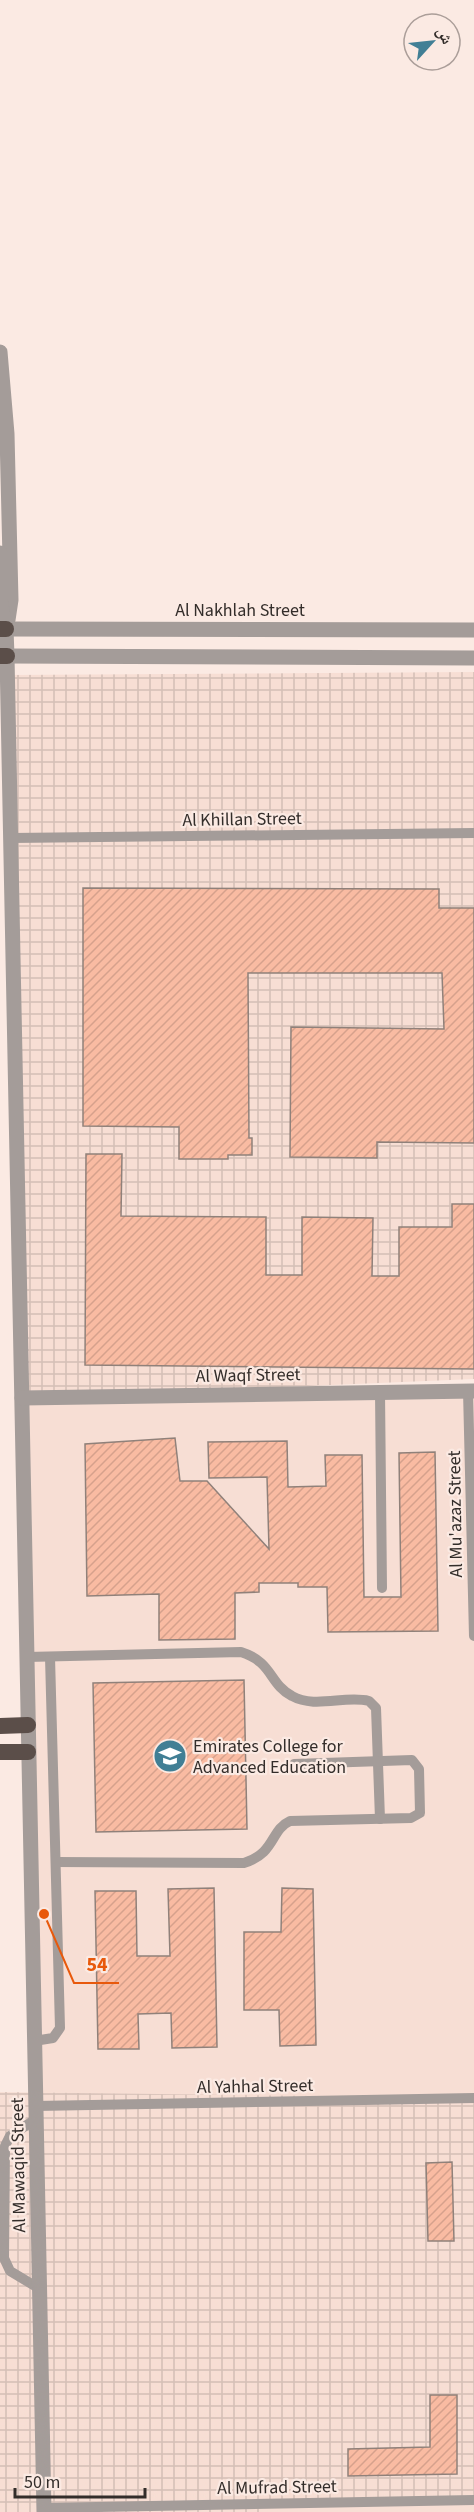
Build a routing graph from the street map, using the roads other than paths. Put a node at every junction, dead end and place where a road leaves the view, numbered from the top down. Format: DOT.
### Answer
graph roads {
  1 [pos="0,352"];
  2 [pos="0,553"];
  3 [pos="3,629"];
  4 [pos="474,630"];
  5 [pos="4,656"];
  6 [pos="474,658"];
  7 [pos="474,833"];
  8 [pos="11,838"];
  9 [pos="471,1391"];
  10 [pos="380,1392"];
  11 [pos="22,1398"];
  12 [pos="382,1588"];
  13 [pos="474,1593"];
  14 [pos="474,1636"];
  15 [pos="27,1657"];
  16 [pos="50,1657"];
  17 [pos="28,1725"];
  18 [pos="0,1726"];
  19 [pos="0,1752"];
  20 [pos="28,1752"];
  21 [pos="378,1760"];
  22 [pos="294,1764"];
  23 [pos="380,1819"];
  24 [pos="56,1862"];
  25 [pos="34,2041"];
  26 [pos="474,2098"];
  27 [pos="36,2113"];
  28 [pos="40,2289"];
  29 [pos="474,2500"];
  30 [pos="267,2508"];
  31 [pos="44,2510"];
  1 -- 3 [label="street, Al Mawaqid Street"];
  2 -- 3 [label="street, Al Mawaqid Street"];
  3 -- 4 [label="street, Al Nakhlah Street"];
  3 -- 5 [label="street, Al Mawaqid Street"];
  5 -- 6 [label="street"];
  5 -- 8 [label="street, Al Mawaqid Street"];
  7 -- 8 [label="lane, Al Khillan Street"];
  8 -- 11 [label="street, Al Mawaqid Street"];
  9 -- 10 [label="street, Al Waqf Street"];
  9 -- 13 [label="lane, Al Mu'azaz Street"];
  10 -- 11 [label="street, Al Waqf Street"];
  10 -- 12 [label="lane"];
  11 -- 15 [label="street, Al Mawaqid Street"];
  13 -- 14 [label="lane, Al Mu'azaz Street"];
  15 -- 16 [label="lane"];
  15 -- 17 [label="street, Al Mawaqid Street"];
  16 -- 21 [label="lane"];
  16 -- 24 [label="lane"];
  17 -- 18 [label="highway"];
  17 -- 20 [label="street, Al Mawaqid Street"];
  19 -- 20 [label="highway"];
  20 -- 25 [label="street, Al Mawaqid Street"];
  21 -- 22 [label="lane"];
  21 -- 23 [label="lane"];
  21 -- 23 [label="lane"];
  23 -- 24 [label="lane"];
  24 -- 25 [label="lane"];
  25 -- 27 [label="street, Al Mawaqid Street"];
  26 -- 27 [label="lane, Al Yahhal Street"];
  27 -- 28 [label="street, Al Mawaqid Street"];
  27 -- 28 [label="lane"];
  28 -- 31 [label="street, Al Mawaqid Street"];
  29 -- 30 [label="lane, Al Mufrad Street"];
  30 -- 31 [label="lane, Al Mufrad Street"];
}
